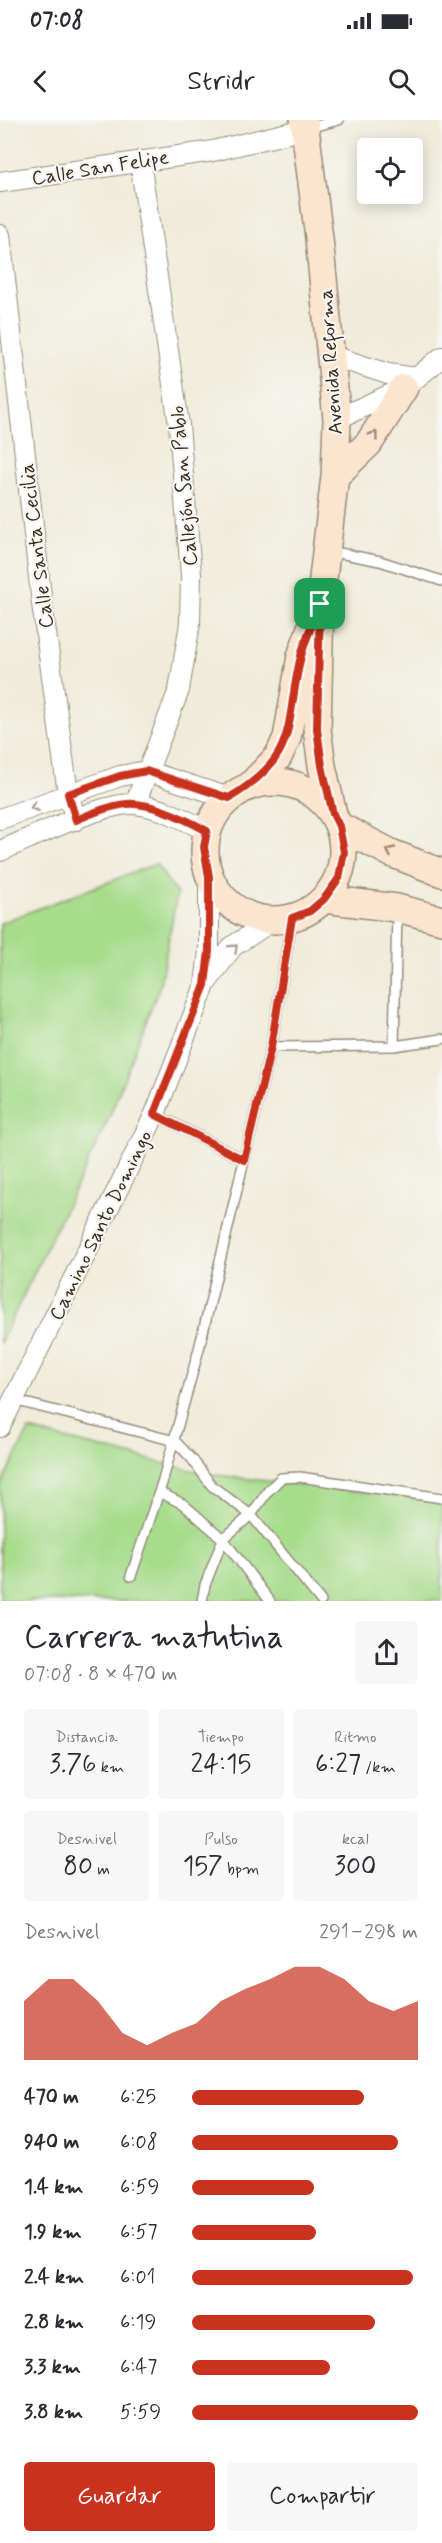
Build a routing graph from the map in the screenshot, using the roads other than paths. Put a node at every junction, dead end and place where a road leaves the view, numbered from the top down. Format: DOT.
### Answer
graph roads {
  1 [pos="339,120"];
  2 [pos="305,124"];
  3 [pos="140,160"];
  4 [pos="0,182"];
  5 [pos="0,235"];
  6 [pos="332,356"];
  7 [pos="442,357"];
  8 [pos="410,383"];
  9 [pos="337,419"];
  10 [pos="335,476"];
  11 [pos="327,550"];
  12 [pos="442,580"];
  13 [pos="320,604"];
  14 [pos="146,771"];
  15 [pos="239,792"];
  16 [pos="68,794"];
  17 [pos="135,804"];
  18 [pos="0,819"];
  19 [pos="76,820"];
  20 [pos="336,820"];
  21 [pos="207,831"];
  22 [pos="0,851"];
  23 [pos="442,873"];
  24 [pos="209,877"];
  25 [pos="324,899"];
  26 [pos="397,908"];
  27 [pos="282,920"];
  28 [pos="442,920"];
  29 [pos="205,985"];
  30 [pos="442,1039"];
  31 [pos="394,1046"];
  32 [pos="271,1047"];
  33 [pos="154,1114"];
  34 [pos="244,1160"];
  35 [pos="14,1400"];
  36 [pos="0,1427"];
  37 [pos="175,1441"];
  38 [pos="159,1492"];
  39 [pos="442,1498"];
  40 [pos="251,1515"];
  41 [pos="223,1539"];
  42 [pos="130,1576"];
  43 [pos="202,1601"];
  44 [pos="270,1601"];
  45 [pos="321,1601"];
  1 -- 2 [label="lane"];
  2 -- 3 [label="street, Calle San Felipe"];
  2 -- 6 [label="street, Avenida Reforma"];
  3 -- 4 [label="street, Calle San Felipe"];
  3 -- 14 [label="street, Callejón San Pablo"];
  5 -- 16 [label="street, Calle Santa Cecilia"];
  6 -- 8 [label="street"];
  6 -- 9 [label="street, Avenida Reforma"];
  7 -- 8 [label="street"];
  8 -- 9 [label="street"];
  10 -- 8 [label="street, one-way"];
  9 -- 10 [label="street, Avenida Reforma"];
  10 -- 11 [label="street, Avenida Reforma"];
  11 -- 12 [label="lane"];
  11 -- 13 [label="street, Avenida Reforma"];
  13 -- 15 [label="street, Avenida Reforma"];
  13 -- 20 [label="street, Avenida Reforma"];
  14 -- 15 [label="street"];
  14 -- 16 [label="street"];
  14 -- 17 [label="street, Callejón San Pablo"];
  15 -- 20 [label="street"];
  15 -- 21 [label="street"];
  16 -- 18 [label="street, one-way"];
  16 -- 19 [label="street, Calle Santa Cecilia"];
  17 -- 19 [label="street"];
  17 -- 21 [label="street"];
  19 -- 22 [label="street"];
  23 -- 20 [label="street, one-way"];
  20 -- 25 [label="street"];
  21 -- 24 [label="street"];
  24 -- 27 [label="street"];
  24 -- 29 [label="street, Camino Santo Domingo"];
  25 -- 26 [label="street"];
  25 -- 27 [label="street"];
  26 -- 28 [label="street"];
  26 -- 31 [label="lane"];
  29 -- 27 [label="street, Camino Santo Domingo, one-way"];
  27 -- 32 [label="lane"];
  29 -- 33 [label="street, Camino Santo Domingo"];
  30 -- 31 [label="lane"];
  31 -- 32 [label="lane"];
  32 -- 34 [label="lane"];
  33 -- 34 [label="lane"];
  33 -- 35 [label="street, Camino Santo Domingo"];
  34 -- 37 [label="lane"];
  35 -- 36 [label="street, Camino Santo Domingo"];
  35 -- 37 [label="lane"];
  37 -- 38 [label="lane"];
  37 -- 40 [label="lane"];
  38 -- 41 [label="lane"];
  38 -- 42 [label="lane"];
  39 -- 40 [label="lane"];
  40 -- 41 [label="lane"];
  40 -- 45 [label="lane"];
  41 -- 43 [label="lane"];
  41 -- 44 [label="lane"];
}
